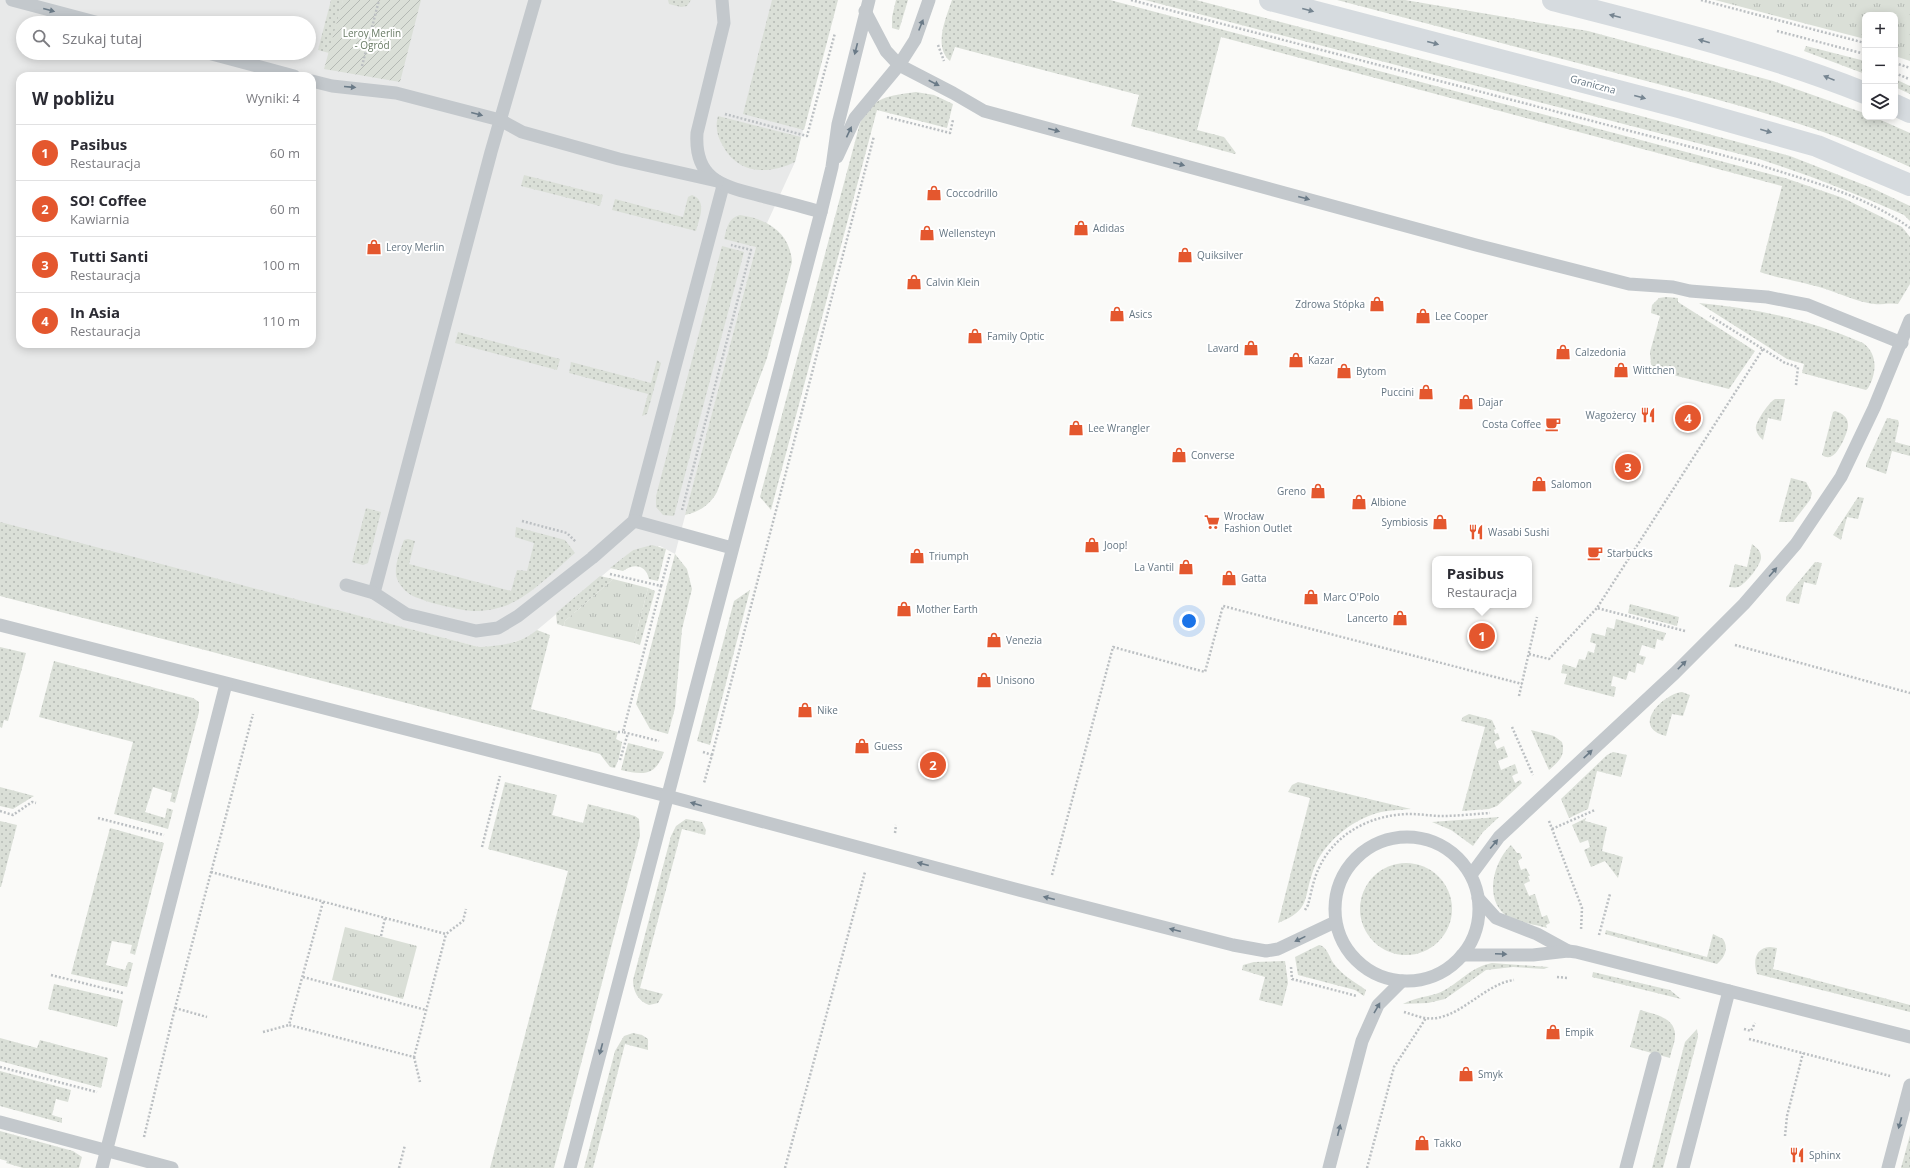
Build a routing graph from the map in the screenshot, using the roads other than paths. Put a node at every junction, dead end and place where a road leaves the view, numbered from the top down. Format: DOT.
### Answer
graph roads {
  1 [pos="12,0"];
  2 [pos="535,0"];
  3 [pos="722,0"];
  4 [pos="929,0"];
  5 [pos="1270,0"];
  6 [pos="1553,0"];
  7 [pos="867,5"];
  8 [pos="73,16"];
  9 [pos="234,60"];
  10 [pos="899,64"];
  11 [pos="279,72"];
  12 [pos="316,82"];
  13 [pos="1862,92"];
  14 [pos="1898,106"];
  15 [pos="1910,112"];
  16 [pos="500,120"];
  17 [pos="832,167"];
  18 [pos="720,183"];
  19 [pos="1910,185"];
  20 [pos="821,212"];
  21 [pos="1910,320"];
  22 [pos="1902,343"];
  23 [pos="634,521"];
  24 [pos="732,548"];
  25 [pos="346,584"];
  26 [pos="374,593"];
  27 [pos="0,625"];
  28 [pos="226,684"];
  29 [pos="667,796"];
  30 [pos="1471,875"];
  31 [pos="1478,898"];
  32 [pos="1335,922"];
  33 [pos="1568,951"];
  34 [pos="1462,955"];
  35 [pos="1402,981"];
  36 [pos="1729,991"];
  37 [pos="1910,1037"];
  38 [pos="1655,1058"];
  39 [pos="1910,1087"];
  40 [pos="0,1122"];
  41 [pos="108,1150"];
  42 [pos="102,1168"];
  43 [pos="172,1168"];
  44 [pos="570,1168"];
  45 [pos="1329,1168"];
  46 [pos="1626,1168"];
  47 [pos="1683,1168"];
  48 [pos="1888,1168"];
  1 -- 8 [label="lane, one-way"];
  2 -- 16 [label="lane"];
  3 -- 18 [label="lane"];
  10 -- 4 [label="lane, one-way"];
  5 -- 19 [label="main road, Graniczna, one-way"];
  13 -- 6 [label="main road, one-way"];
  7 -- 10 [label="lane"];
  7 -- 17 [label="lane, one-way"];
  9 -- 11 [label="lane"];
  17 -- 10 [label="lane, one-way"];
  10 -- 22 [label="lane, one-way"];
  12 -- 16 [label="lane, one-way"];
  14 -- 15 [label="main road"];
  16 -- 18 [label="lane"];
  16 -- 26 [label="lane"];
  17 -- 20 [label="lane"];
  18 -- 20 [label="lane"];
  18 -- 23 [label="lane"];
  20 -- 24 [label="lane"];
  21 -- 22 [label="lane"];
  30 -- 22 [label="lane, one-way"];
  23 -- 24 [label="lane"];
  23 -- 26 [label="lane"];
  24 -- 29 [label="lane"];
  25 -- 26 [label="lane"];
  27 -- 28 [label="lane"];
  28 -- 29 [label="lane"];
  28 -- 41 [label="lane"];
  32 -- 29 [label="lane, one-way"];
  29 -- 44 [label="lane, one-way"];
  30 -- 31 [label="lane"];
  30 -- 32 [label="lane"];
  31 -- 33 [label="lane"];
  31 -- 34 [label="lane"];
  32 -- 35 [label="lane"];
  34 -- 33 [label="lane, one-way"];
  33 -- 36 [label="lane"];
  34 -- 35 [label="lane"];
  45 -- 35 [label="lane, one-way"];
  36 -- 37 [label="lane"];
  36 -- 47 [label="lane"];
  38 -- 46 [label="lane"];
  39 -- 48 [label="lane, one-way"];
  40 -- 41 [label="lane"];
  41 -- 42 [label="lane"];
  41 -- 43 [label="lane"];
}
